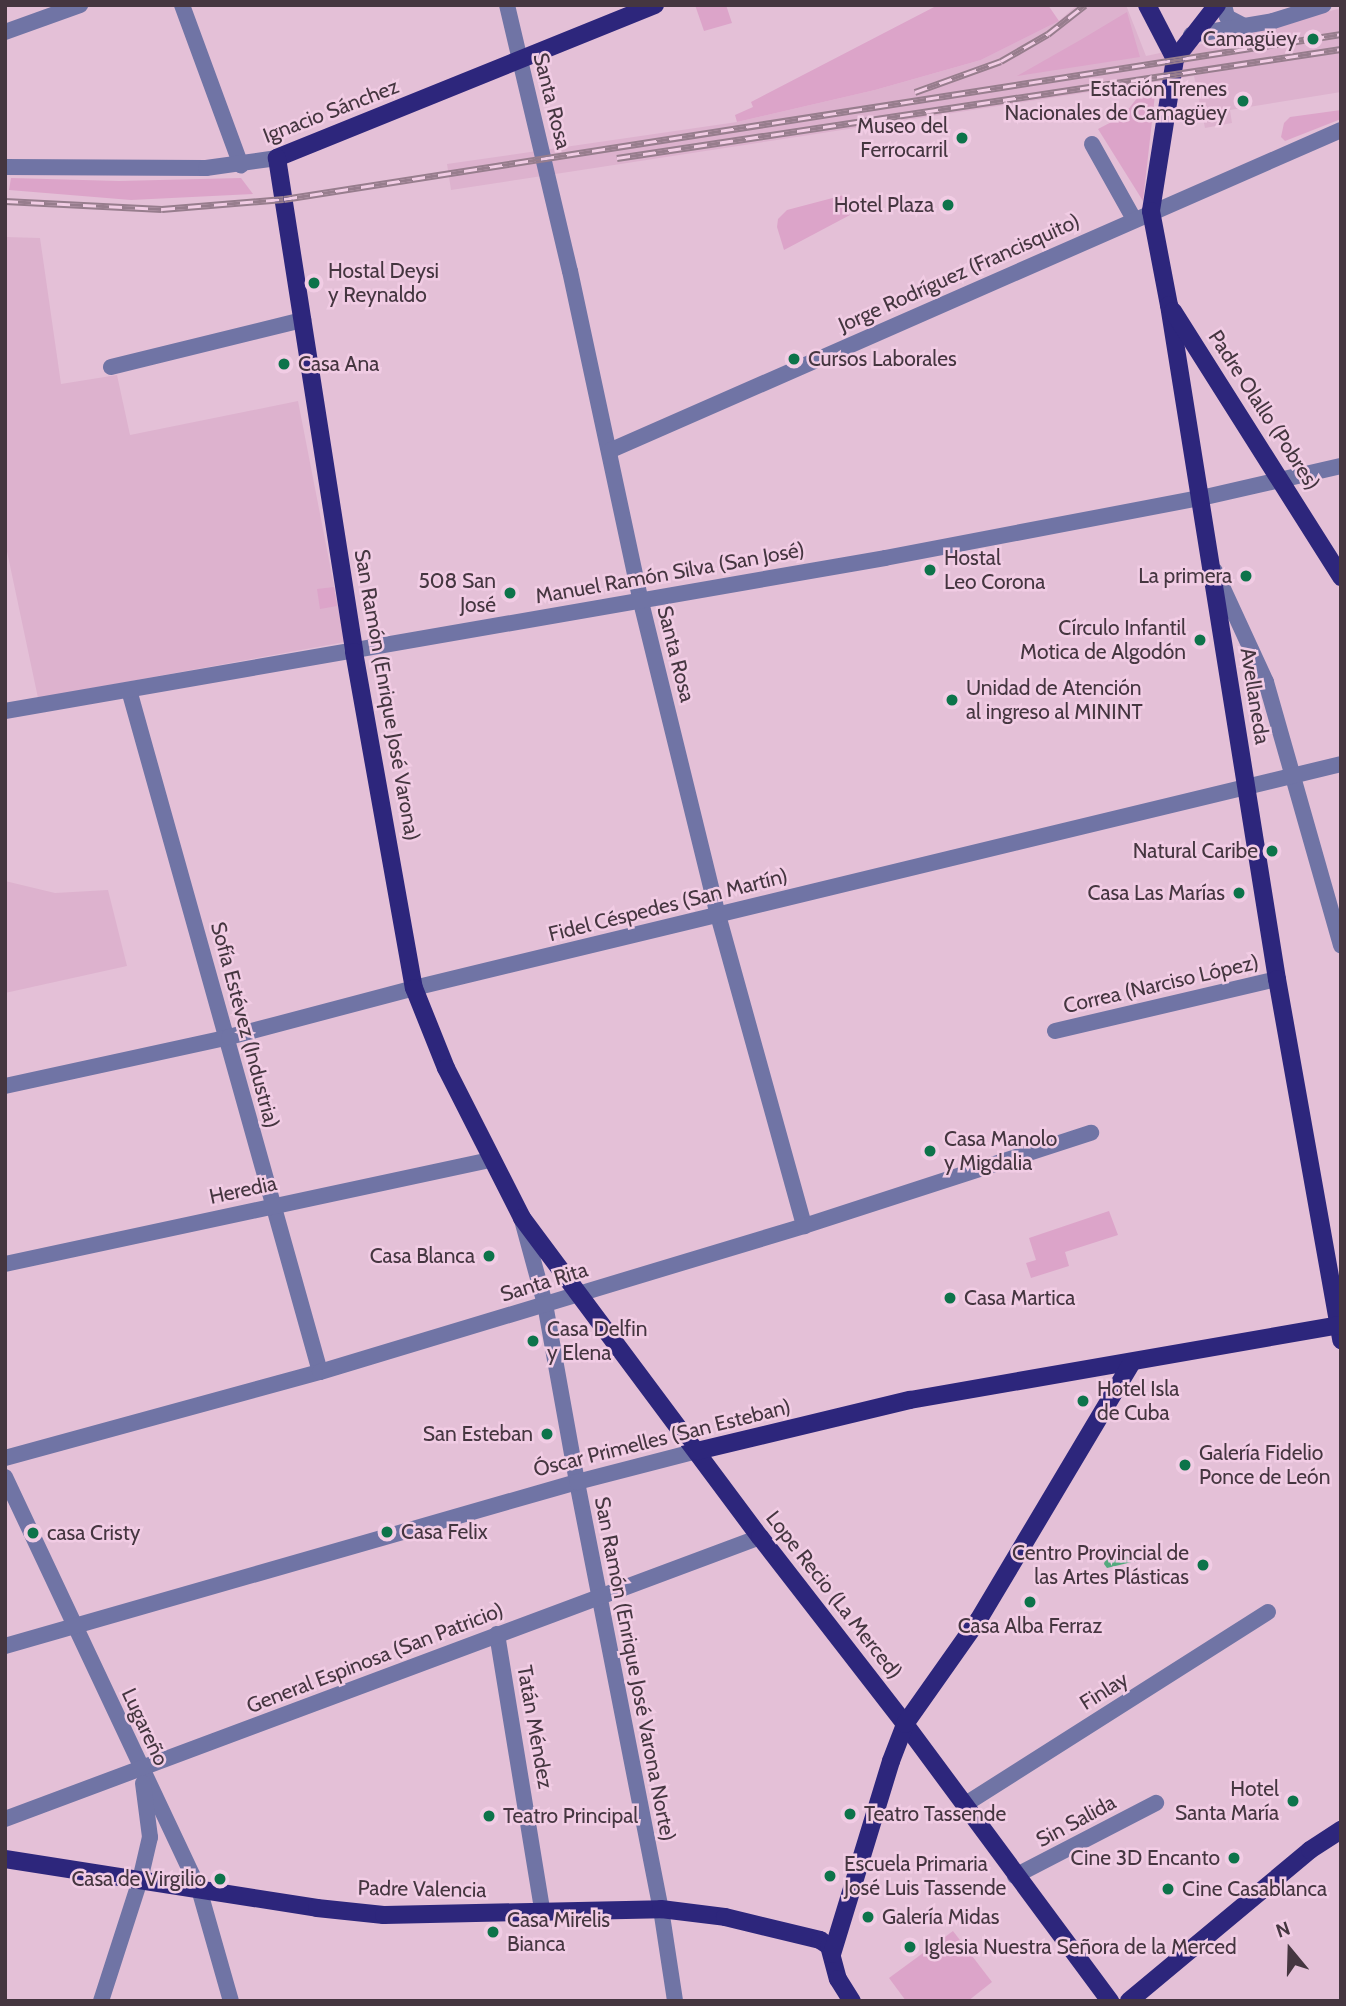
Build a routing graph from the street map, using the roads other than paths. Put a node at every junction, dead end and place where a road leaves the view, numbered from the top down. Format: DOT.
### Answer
graph roads {
  1 [pos="80,5"];
  2 [pos="183,5"];
  3 [pos="507,5"];
  4 [pos="1147,5"];
  5 [pos="1217,5"];
  6 [pos="1224,5"];
  7 [pos="1324,5"];
  8 [pos="650,6"];
  9 [pos="1244,26"];
  10 [pos="5,32"];
  11 [pos="1191,35"];
  12 [pos="1175,59"];
  13 [pos="521,61"];
  14 [pos="1341,130"];
  15 [pos="1092,144"];
  16 [pos="277,158"];
  17 [pos="241,165"];
  18 [pos="5,167"];
  19 [pos="1142,215"];
  20 [pos="1169,305"];
  21 [pos="303,320"];
  22 [pos="111,367"];
  23 [pos="609,451"];
  24 [pos="1341,466"];
  25 [pos="1283,480"];
  26 [pos="1201,498"];
  27 [pos="1211,563"];
  28 [pos="1341,577"];
  29 [pos="640,598"];
  30 [pos="354,652"];
  31 [pos="129,690"];
  32 [pos="5,711"];
  33 [pos="1341,764"];
  34 [pos="1294,776"];
  35 [pos="1247,788"];
  36 [pos="718,915"];
  37 [pos="1341,946"];
  38 [pos="1278,979"];
  39 [pos="414,988"];
  40 [pos="1055,1031"];
  41 [pos="229,1037"];
  42 [pos="5,1086"];
  43 [pos="1091,1133"];
  44 [pos="490,1160"];
  45 [pos="272,1205"];
  46 [pos="522,1218"];
  47 [pos="804,1226"];
  48 [pos="5,1264"];
  49 [pos="578,1293"];
  50 [pos="545,1304"];
  51 [pos="1340,1330"];
  52 [pos="1132,1362"];
  53 [pos="320,1372"];
  54 [pos="697,1451"];
  55 [pos="5,1458"];
  56 [pos="5,1477"];
  57 [pos="577,1482"];
  58 [pos="760,1537"];
  59 [pos="600,1596"];
  60 [pos="1268,1612"];
  61 [pos="76,1626"];
  62 [pos="497,1634"];
  63 [pos="5,1646"];
  64 [pos="905,1724"];
  65 [pos="141,1770"];
  66 [pos="1156,1803"];
  67 [pos="964,1805"];
  68 [pos="5,1819"];
  69 [pos="1341,1830"];
  70 [pos="5,1859"];
  71 [pos="1015,1876"];
  72 [pos="140,1880"];
  73 [pos="199,1889"];
  74 [pos="662,1909"];
  75 [pos="542,1910"];
  76 [pos="832,1954"];
  77 [pos="102,2001"];
  78 [pos="231,2001"];
  79 [pos="675,2001"];
  80 [pos="852,2001"];
  81 [pos="1110,2001"];
  82 [pos="1129,2001"];
  1 -- 10 [label="street"];
  2 -- 17 [label="street"];
  3 -- 13 [label="street, Santa Rosa"];
  4 -- 12 [label="main road"];
  5 -- 11 [label="main road"];
  6 -- 9 [label="street"];
  7 -- 9 [label="street"];
  8 -- 13 [label="main road, Ignacio Sánchez"];
  9 -- 11 [label="street"];
  11 -- 12 [label="main road"];
  12 -- 19 [label="main road, Avellaneda"];
  13 -- 16 [label="main road, Ignacio Sánchez"];
  13 -- 23 [label="street, Santa Rosa"];
  14 -- 19 [label="street, Jorge Rodríguez (Francisquito)"];
  15 -- 19 [label="street"];
  16 -- 17 [label="street, Ignacio Sánchez"];
  16 -- 21 [label="main road, San Ramón (Enrique José Varona)"];
  17 -- 18 [label="street, Ignacio Sánchez"];
  19 -- 20 [label="main road, Avellaneda"];
  19 -- 23 [label="street, Jorge Rodríguez (Francisquito)"];
  20 -- 25 [label="main road, Padre Olallo (Pobres)"];
  20 -- 26 [label="main road, Avellaneda"];
  21 -- 22 [label="street"];
  21 -- 30 [label="main road, San Ramón (Enrique José Varona)"];
  23 -- 29 [label="street, Santa Rosa"];
  24 -- 25 [label="street, Manuel Ramón Silva (San José)"];
  25 -- 26 [label="street, Manuel Ramón Silva (San José)"];
  25 -- 28 [label="main road, Padre Olallo (Pobres)"];
  26 -- 27 [label="main road, Avellaneda"];
  26 -- 29 [label="street, Manuel Ramón Silva (San José)"];
  27 -- 34 [label="street"];
  27 -- 35 [label="main road, Avellaneda"];
  29 -- 30 [label="street, Manuel Ramón Silva (San José)"];
  29 -- 36 [label="street, Santa Rosa"];
  30 -- 31 [label="street, Manuel Ramón Silva (San José)"];
  30 -- 39 [label="main road, San Ramón (Enrique José Varona)"];
  31 -- 32 [label="street, Manuel Ramón Silva (San José)"];
  31 -- 41 [label="street, Sofía Estévez (Industria)"];
  33 -- 34 [label="street, Fidel Céspedes (San Martín)"];
  34 -- 35 [label="street, Fidel Céspedes (San Martín)"];
  34 -- 37 [label="street"];
  35 -- 36 [label="street, Fidel Céspedes (San Martín)"];
  35 -- 38 [label="main road, Avellaneda"];
  36 -- 39 [label="street, Fidel Céspedes (San Martín)"];
  36 -- 47 [label="street, Santa Rosa"];
  38 -- 40 [label="street, Correa (Narciso López)"];
  38 -- 51 [label="main road, Avellaneda"];
  39 -- 41 [label="street, Fidel Céspedes (San Martín)"];
  39 -- 44 [label="main road, San Ramón (Enrique José Varona)"];
  41 -- 42 [label="street, Fidel Céspedes (San Martín)"];
  41 -- 45 [label="street, Sofía Estévez (Industria)"];
  43 -- 47 [label="street, Santa Rita"];
  44 -- 45 [label="street, Heredia"];
  44 -- 46 [label="main road, San Ramón (Enrique José Varona)"];
  45 -- 48 [label="street, Heredia"];
  45 -- 53 [label="street, Sofía Estévez (Industria)"];
  46 -- 49 [label="main road, Lope Recio (La Merced)"];
  46 -- 50 [label="street, San Ramón (Enrique José Varona Norte)"];
  47 -- 49 [label="street, Santa Rita"];
  49 -- 50 [label="street, Santa Rita"];
  49 -- 54 [label="main road, Lope Recio (La Merced)"];
  50 -- 53 [label="street, Santa Rita"];
  50 -- 57 [label="street, San Ramón (Enrique José Varona Norte)"];
  51 -- 52 [label="main road, Óscar Primelles (San Esteban)"];
  52 -- 54 [label="main road, Óscar Primelles (San Esteban)"];
  52 -- 64 [label="main road"];
  53 -- 55 [label="street, Santa Rita"];
  54 -- 57 [label="street, Óscar Primelles (San Esteban)"];
  54 -- 58 [label="main road, Lope Recio (La Merced)"];
  56 -- 61 [label="street, Lugareño"];
  57 -- 59 [label="street, San Ramón (Enrique José Varona Norte)"];
  57 -- 61 [label="street, Óscar Primelles (San Esteban)"];
  58 -- 59 [label="street, General Espinosa (San Patricio)"];
  58 -- 64 [label="main road, Lope Recio (La Merced)"];
  59 -- 62 [label="street, General Espinosa (San Patricio)"];
  59 -- 74 [label="street, San Ramón (Enrique José Varona Norte)"];
  60 -- 67 [label="street, Finlay"];
  61 -- 63 [label="street, Óscar Primelles (San Esteban)"];
  61 -- 65 [label="street, Lugareño"];
  62 -- 65 [label="street, General Espinosa (San Patricio)"];
  62 -- 75 [label="street, Tatán Méndez"];
  64 -- 67 [label="main road, Lope Recio (La Merced)"];
  64 -- 76 [label="main road"];
  65 -- 68 [label="street, General Espinosa (San Patricio)"];
  65 -- 72 [label="street"];
  65 -- 73 [label="street, Lugareño"];
  66 -- 71 [label="street, Sin Salida"];
  67 -- 71 [label="main road, Lope Recio (La Merced)"];
  69 -- 82 [label="main road"];
  70 -- 72 [label="main road, Padre Valencia"];
  71 -- 81 [label="main road, Lope Recio (La Merced)"];
  72 -- 73 [label="main road, Padre Valencia"];
  72 -- 77 [label="street"];
  73 -- 75 [label="main road, Padre Valencia"];
  73 -- 78 [label="street, Lugareño"];
  74 -- 75 [label="main road, Padre Valencia"];
  74 -- 76 [label="main road, Padre Valencia"];
  74 -- 79 [label="street, San Ramón (Enrique José Varona Norte)"];
  76 -- 80 [label="main road"];
}
